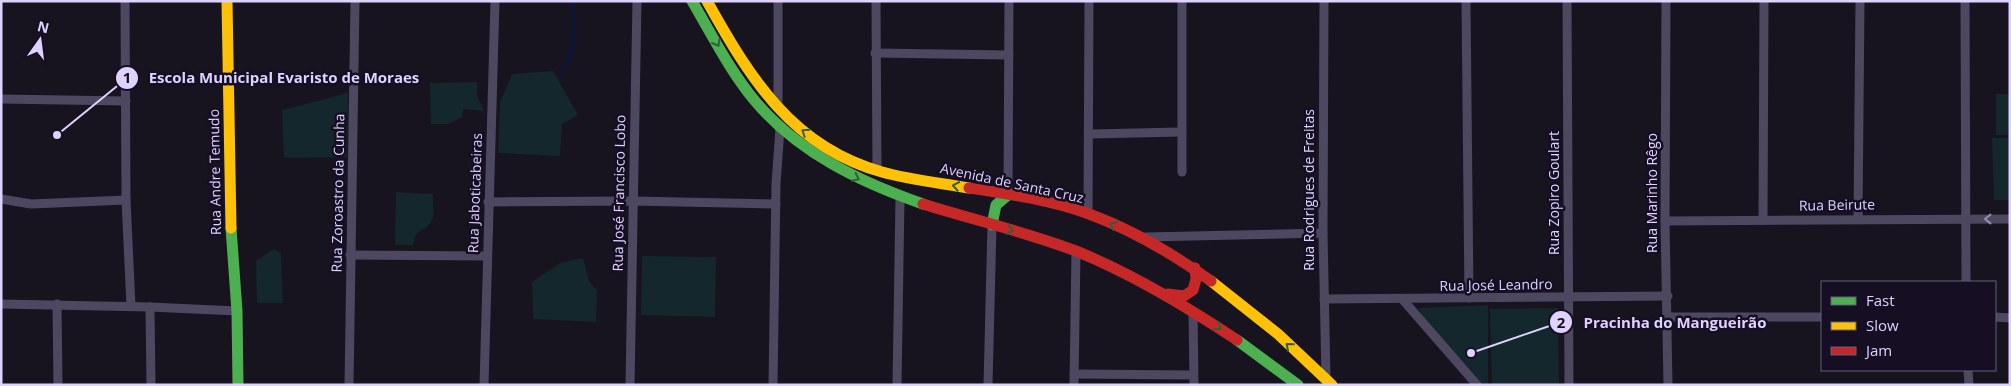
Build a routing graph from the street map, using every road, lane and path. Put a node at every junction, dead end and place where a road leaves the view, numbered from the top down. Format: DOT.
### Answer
graph roads {
  1 [pos="125,1"];
  2 [pos="227,1"];
  3 [pos="355,1"];
  4 [pos="495,1"];
  5 [pos="637,1"];
  6 [pos="692,1"];
  7 [pos="707,1"];
  8 [pos="778,1"];
  9 [pos="876,1"];
  10 [pos="1009,1"];
  11 [pos="1089,1"];
  12 [pos="1182,1"];
  13 [pos="1324,1"];
  14 [pos="1466,1"];
  15 [pos="1567,1"];
  16 [pos="1666,1"];
  17 [pos="1764,1"];
  18 [pos="1860,1"];
  19 [pos="1965,1"];
  20 [pos="875,53"];
  21 [pos="1009,55"];
  22 [pos="1,100"];
  23 [pos="126,101"];
  24 [pos="778,110"];
  25 [pos="780,128"];
  26 [pos="1181,132"];
  27 [pos="1090,134"];
  28 [pos="877,171"];
  29 [pos="1182,172"];
  30 [pos="1008,195"];
  31 [pos="900,198"];
  32 [pos="1,199"];
  33 [pos="126,200"];
  34 [pos="634,201"];
  35 [pos="488,202"];
  36 [pos="776,204"];
  37 [pos="1088,214"];
  38 [pos="1858,218"];
  39 [pos="2010,218"];
  40 [pos="1966,219"];
  41 [pos="1763,220"];
  42 [pos="1666,221"];
  43 [pos="992,225"];
  44 [pos="1323,233"];
  45 [pos="1139,237"];
  46 [pos="1076,251"];
  47 [pos="350,255"];
  48 [pos="486,256"];
  49 [pos="1195,268"];
  50 [pos="1966,281"];
  51 [pos="1161,293"];
  52 [pos="1668,296"];
  53 [pos="1469,298"];
  54 [pos="1569,298"];
  55 [pos="1324,299"];
  56 [pos="1404,300"];
  57 [pos="1,304"];
  58 [pos="57,304"];
  59 [pos="132,306"];
  60 [pos="150,306"];
  61 [pos="236,311"];
  62 [pos="1194,311"];
  63 [pos="1669,317"];
  64 [pos="1821,317"];
  65 [pos="1996,318"];
  66 [pos="2010,318"];
  67 [pos="1968,371"];
  68 [pos="1074,374"];
  69 [pos="1193,375"];
  70 [pos="1132,380"];
  71 [pos="1329,382"];
  72 [pos="58,385"];
  73 [pos="151,385"];
  74 [pos="238,385"];
  75 [pos="349,385"];
  76 [pos="484,385"];
  77 [pos="630,385"];
  78 [pos="773,385"];
  79 [pos="897,385"];
  80 [pos="988,385"];
  81 [pos="1074,385"];
  82 [pos="1194,385"];
  83 [pos="1298,385"];
  84 [pos="1477,385"];
  85 [pos="1569,385"];
  86 [pos="1668,385"];
  87 [pos="1969,385"];
  1 -- 23 [label="street"];
  2 -- 61 [label="main road, Rua Andre Temudo"];
  3 -- 47 [label="street, Rua Zoroastro da Cunha"];
  4 -- 35 [label="street, Rua Jaboticabeiras"];
  5 -- 34 [label="street, Rua José Francisco Lobo"];
  6 -- 25 [label="main road, one-way"];
  7 -- 24 [label="main road, Avenida de Santa Cruz"];
  8 -- 24 [label="street"];
  9 -- 20 [label="street"];
  10 -- 21 [label="street"];
  11 -- 27 [label="street"];
  12 -- 26 [label="street"];
  13 -- 44 [label="street, Rua Rodrigues de Freitas"];
  14 -- 53 [label="street"];
  15 -- 54 [label="street, Rua Zopiro Goulart"];
  16 -- 42 [label="street, Rua Marinho Rêgo"];
  17 -- 41 [label="street"];
  18 -- 38 [label="street"];
  19 -- 40 [label="street"];
  20 -- 21 [label="street"];
  20 -- 28 [label="street"];
  21 -- 30 [label="street"];
  22 -- 23 [label="street"];
  23 -- 33 [label="street"];
  28 -- 24 [label="main road, Avenida de Santa Cruz, one-way"];
  25 -- 31 [label="main road, one-way"];
  25 -- 36 [label="street"];
  26 -- 27 [label="street"];
  26 -- 29 [label="street"];
  27 -- 37 [label="street"];
  30 -- 28 [label="main road, Avenida de Santa Cruz, one-way"];
  30 -- 37 [label="main road, Avenida de Santa Cruz"];
  30 -- 43 [label="main road"];
  31 -- 43 [label="main road"];
  31 -- 79 [label="street"];
  32 -- 33 [label="street"];
  33 -- 59 [label="street"];
  34 -- 35 [label="street"];
  34 -- 36 [label="street"];
  34 -- 77 [label="street, Rua José Francisco Lobo"];
  35 -- 48 [label="street, Rua Jaboticabeiras"];
  36 -- 78 [label="street"];
  45 -- 37 [label="main road, Avenida de Santa Cruz, one-way"];
  38 -- 40 [label="street, Rua Beirute"];
  38 -- 41 [label="street, Rua Beirute"];
  39 -- 40 [label="street, Rua Beirute, one-way"];
  40 -- 50 [label="street"];
  41 -- 42 [label="street, Rua Beirute"];
  42 -- 52 [label="street, Rua Marinho Rêgo"];
  43 -- 46 [label="main road, one-way"];
  43 -- 80 [label="street"];
  44 -- 45 [label="street"];
  44 -- 55 [label="street, Rua Rodrigues de Freitas"];
  45 -- 49 [label="main road, Avenida de Santa Cruz"];
  46 -- 51 [label="main road"];
  46 -- 68 [label="street"];
  47 -- 48 [label="street"];
  47 -- 75 [label="street, Rua Zoroastro da Cunha"];
  48 -- 76 [label="street, Rua Jaboticabeiras"];
  49 -- 51 [label="main road"];
  71 -- 49 [label="main road, Avenida de Santa Cruz, one-way"];
  51 -- 62 [label="main road"];
  52 -- 54 [label="street, Rua José Leandro"];
  52 -- 63 [label="street, Rua Marinho Rêgo"];
  53 -- 54 [label="street, Rua José Leandro"];
  53 -- 56 [label="street, Rua José Leandro"];
  54 -- 85 [label="street, Rua Zopiro Goulart"];
  55 -- 56 [label="street, Rua José Leandro"];
  55 -- 71 [label="street, Rua Rodrigues de Freitas"];
  56 -- 84 [label="street"];
  57 -- 58 [label="street"];
  58 -- 59 [label="street"];
  58 -- 72 [label="street"];
  59 -- 60 [label="street"];
  60 -- 61 [label="street"];
  60 -- 73 [label="street"];
  61 -- 74 [label="main road, Rua Andre Temudo"];
  62 -- 69 [label="street"];
  62 -- 83 [label="main road, one-way"];
  63 -- 64 [label="street"];
  63 -- 86 [label="street, Rua Marinho Rêgo"];
  65 -- 66 [label="street"];
  67 -- 87 [label="street"];
  68 -- 70 [label="street"];
  68 -- 81 [label="street"];
  69 -- 70 [label="street"];
  69 -- 82 [label="street"];
}
